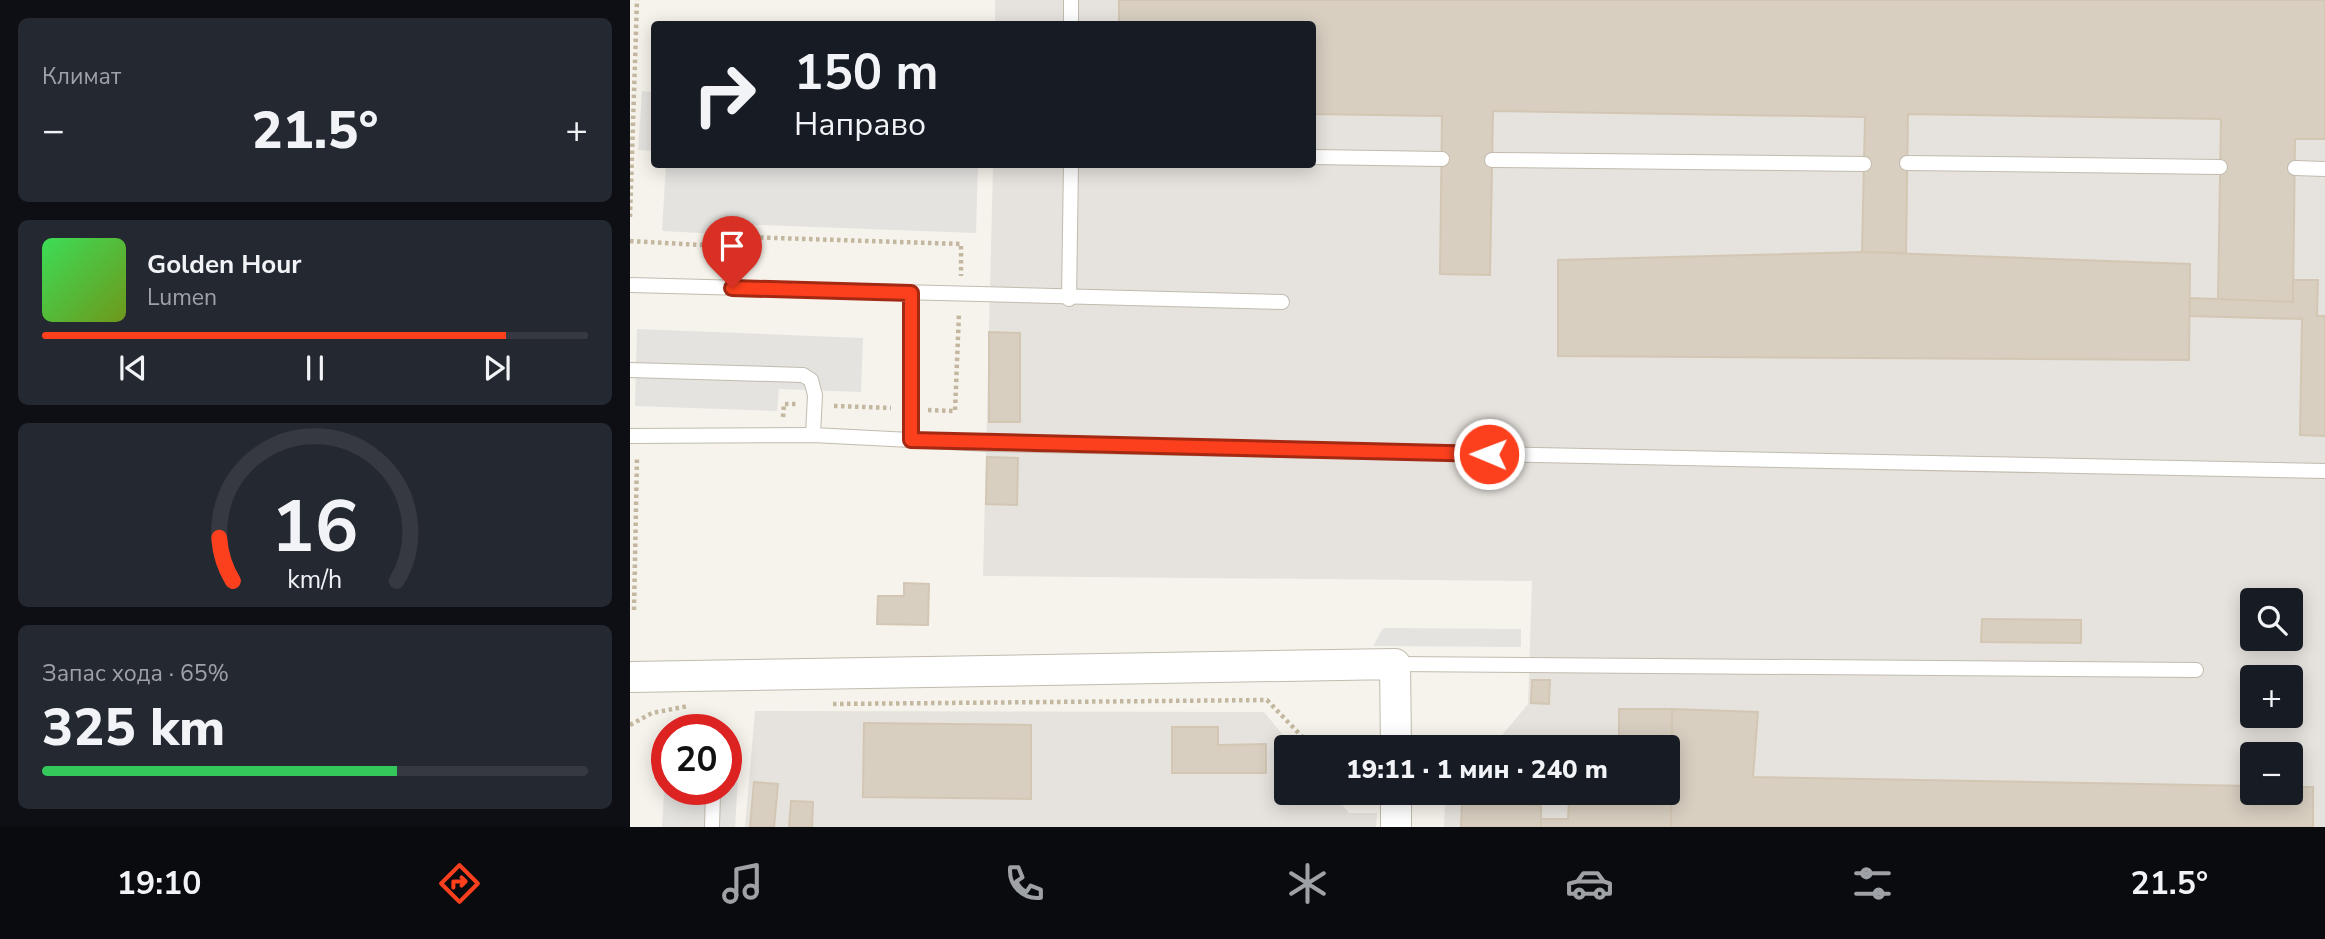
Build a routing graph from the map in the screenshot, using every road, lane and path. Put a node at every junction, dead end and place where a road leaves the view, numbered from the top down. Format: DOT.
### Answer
graph roads {
  1 [pos="637,0"];
  2 [pos="1071,0"];
  3 [pos="1071,21"];
  4 [pos="1316,157"];
  5 [pos="1442,159"];
  6 [pos="1492,160"];
  7 [pos="1907,163"];
  8 [pos="1864,164"];
  9 [pos="2220,167"];
  10 [pos="1071,168"];
  11 [pos="2295,168"];
  12 [pos="2325,169"];
  13 [pos="630,217"];
  14 [pos="630,241"];
  15 [pos="630,285"];
  16 [pos="911,293"];
  17 [pos="960,294"];
  18 [pos="1069,299"];
  19 [pos="1282,302"];
  20 [pos="630,370"];
  21 [pos="814,405"];
  22 [pos="910,409"];
  23 [pos="769,416"];
  24 [pos="813,435"];
  25 [pos="630,436"];
  26 [pos="911,440"];
  27 [pos="637,458"];
  28 [pos="2325,471"];
  29 [pos="634,610"];
  30 [pos="1395,664"];
  31 [pos="2196,670"];
  32 [pos="630,677"];
  33 [pos="827,704"];
  34 [pos="689,705"];
  35 [pos="630,725"];
  36 [pos="1301,735"];
  37 [pos="1395,735"];
  38 [pos="713,805"];
  39 [pos="1396,805"];
  40 [pos="712,827"];
  41 [pos="1396,827"];
  1 -- 13 [label="path"];
  2 -- 3 [label="lane"];
  4 -- 5 [label="lane"];
  6 -- 8 [label="lane"];
  7 -- 9 [label="lane"];
  10 -- 18 [label="lane"];
  11 -- 12 [label="lane"];
  14 -- 17 [label="path"];
  15 -- 16 [label="lane"];
  16 -- 17 [label="lane"];
  16 -- 22 [label="lane"];
  17 -- 18 [label="lane"];
  17 -- 22 [label="path"];
  18 -- 19 [label="lane"];
  20 -- 21 [label="lane"];
  21 -- 22 [label="path"];
  21 -- 23 [label="path"];
  21 -- 24 [label="lane"];
  22 -- 26 [label="lane"];
  24 -- 25 [label="lane"];
  24 -- 26 [label="lane"];
  26 -- 28 [label="lane"];
  27 -- 29 [label="path"];
  30 -- 31 [label="lane"];
  30 -- 32 [label="street"];
  30 -- 37 [label="street"];
  33 -- 36 [label="path"];
  34 -- 35 [label="path"];
  38 -- 40 [label="lane"];
  39 -- 41 [label="street"];
}
